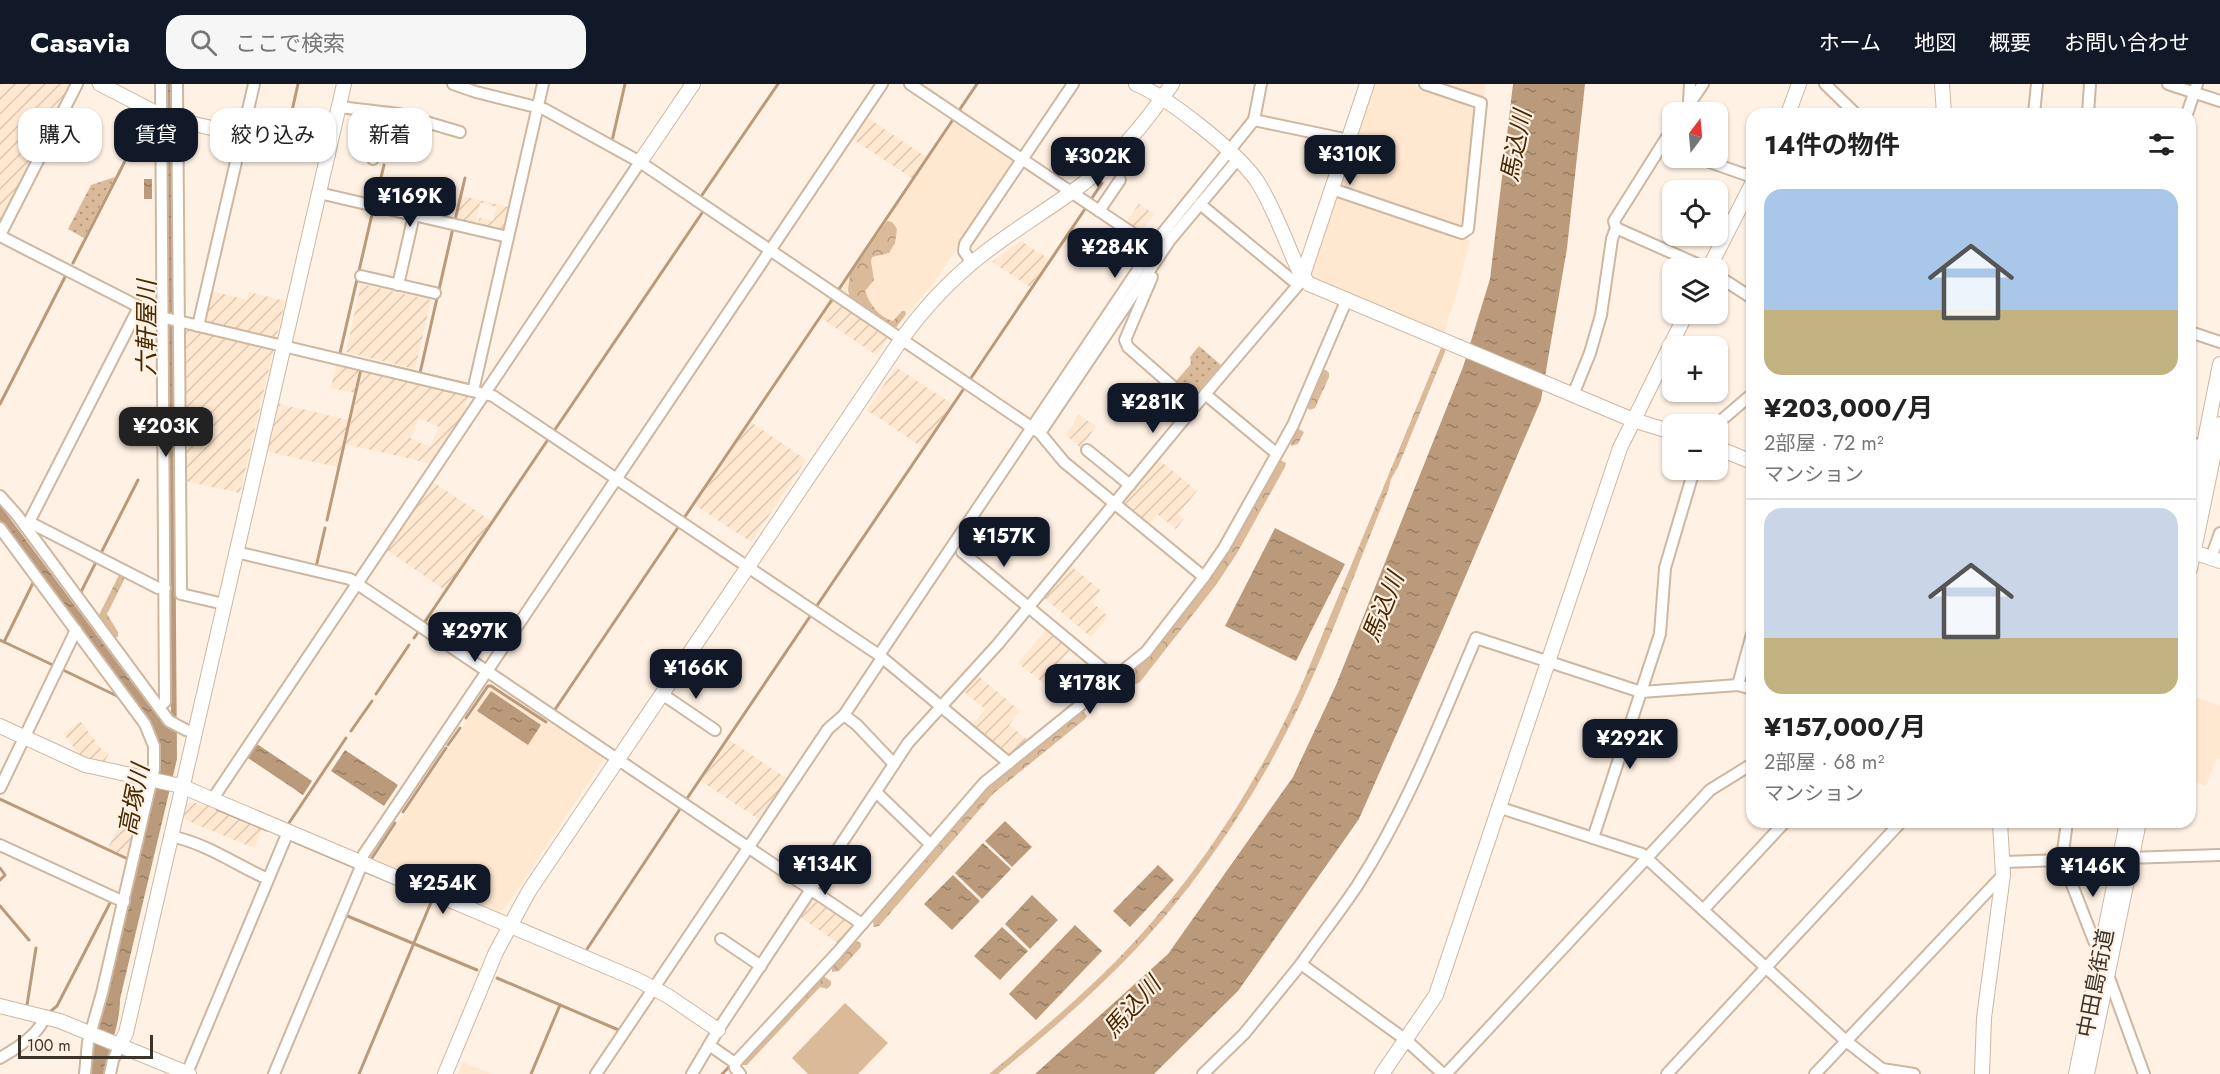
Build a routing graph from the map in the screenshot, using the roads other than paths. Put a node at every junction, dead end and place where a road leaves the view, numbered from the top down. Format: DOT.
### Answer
graph roads {
  1 [pos="77,84"];
  2 [pos="100,84"];
  3 [pos="161,84"];
  4 [pos="177,84"];
  5 [pos="254,84"];
  6 [pos="344,84"];
  7 [pos="453,84"];
  8 [pos="543,84"];
  9 [pos="693,84"];
  10 [pos="882,84"];
  11 [pos="910,84"];
  12 [pos="1073,84"];
  13 [pos="1136,84"];
  14 [pos="1172,84"];
  15 [pos="1261,84"];
  16 [pos="1425,84"];
  17 [pos="1690,84"];
  18 [pos="1703,84"];
  19 [pos="1799,84"];
  20 [pos="1825,84"];
  21 [pos="1942,84"];
  22 [pos="2037,84"];
  23 [pos="2090,84"];
  24 [pos="2168,84"];
  25 [pos="1364,85"];
  26 [pos="472,87"];
  27 [pos="2196,88"];
  28 [pos="1162,98"];
  29 [pos="2220,101"];
  30 [pos="1687,102"];
  31 [pos="1691,102"];
  32 [pos="339,107"];
  33 [pos="538,107"];
  34 [pos="149,108"];
  35 [pos="167,108"];
  36 [pos="171,108"];
  37 [pos="248,108"];
  38 [pos="348,108"];
  39 [pos="1790,108"];
  40 [pos="1850,108"];
  41 [pos="1944,108"];
  42 [pos="2035,108"];
  43 [pos="2088,108"];
  44 [pos="2189,108"];
  45 [pos="336,120"];
  46 [pos="1254,120"];
  47 [pos="432,124"];
  48 [pos="460,132"];
  49 [pos="1349,140"];
  50 [pos="1662,154"];
  51 [pos="1233,155"];
  52 [pos="1022,159"];
  53 [pos="168,162"];
  54 [pos="171,162"];
  55 [pos="236,162"];
  56 [pos="326,162"];
  57 [pos="640,162"];
  58 [pos="1726,168"];
  59 [pos="1746,175"];
  60 [pos="1120,180"];
  61 [pos="1332,189"];
  62 [pos="1071,192"];
  63 [pos="319,193"];
  64 [pos="1746,195"];
  65 [pos="1200,204"];
  66 [pos="1099,211"];
  67 [pos="414,215"];
  68 [pos="1616,228"];
  69 [pos="0,235"];
  70 [pos="508,237"];
  71 [pos="1158,250"];
  72 [pos="770,251"];
  73 [pos="1684,258"];
  74 [pos="1712,258"];
  75 [pos="972,263"];
  76 [pos="1150,270"];
  77 [pos="361,276"];
  78 [pos="1300,281"];
  79 [pos="1728,282"];
  80 [pos="398,285"];
  81 [pos="435,293"];
  82 [pos="1746,294"];
  83 [pos="1347,299"];
  84 [pos="139,307"];
  85 [pos="164,318"];
  86 [pos="178,321"];
  87 [pos="1681,324"];
  88 [pos="198,326"];
  89 [pos="2196,334"];
  90 [pos="900,340"];
  91 [pos="2220,342"];
  92 [pos="284,346"];
  93 [pos="2220,364"];
  94 [pos="472,391"];
  95 [pos="484,393"];
  96 [pos="1205,394"];
  97 [pos="1574,395"];
  98 [pos="1746,399"];
  99 [pos="1195,406"];
  100 [pos="1728,415"];
  101 [pos="1633,420"];
  102 [pos="2220,424"];
  103 [pos="1662,429"];
  104 [pos="1036,431"];
  105 [pos="2197,444"];
  106 [pos="1087,450"];
  107 [pos="1728,452"];
  108 [pos="1276,453"];
  109 [pos="1746,460"];
  110 [pos="617,478"];
  111 [pos="1691,480"];
  112 [pos="1130,484"];
  113 [pos="0,496"];
  114 [pos="1114,503"];
  115 [pos="27,524"];
  116 [pos="0,528"];
  117 [pos="2220,533"];
  118 [pos="2196,534"];
  119 [pos="236,552"];
  120 [pos="962,552"];
  121 [pos="2196,553"];
  122 [pos="2216,559"];
  123 [pos="748,567"];
  124 [pos="1204,577"];
  125 [pos="356,583"];
  126 [pos="165,588"];
  127 [pos="224,604"];
  128 [pos="1029,607"];
  129 [pos="76,630"];
  130 [pos="880,656"];
  131 [pos="1746,656"];
  132 [pos="1546,662"];
  133 [pos="487,671"];
  134 [pos="1114,678"];
  135 [pos="1738,685"];
  136 [pos="1746,687"];
  137 [pos="1641,692"];
  138 [pos="662,694"];
  139 [pos="941,706"];
  140 [pos="159,707"];
  141 [pos="843,715"];
  142 [pos="0,726"];
  143 [pos="716,730"];
  144 [pos="194,732"];
  145 [pos="24,738"];
  146 [pos="617,760"];
  147 [pos="1009,763"];
  148 [pos="894,764"];
  149 [pos="1746,768"];
  150 [pos="152,780"];
  151 [pos="178,785"];
  152 [pos="0,788"];
  153 [pos="876,792"];
  154 [pos="212,800"];
  155 [pos="1498,807"];
  156 [pos="1779,828"];
  157 [pos="1895,828"];
  158 [pos="2001,828"];
  159 [pos="2066,828"];
  160 [pos="2127,828"];
  161 [pos="2137,828"];
  162 [pos="288,832"];
  163 [pos="170,836"];
  164 [pos="1593,838"];
  165 [pos="930,844"];
  166 [pos="0,845"];
  167 [pos="749,846"];
  168 [pos="2220,855"];
  169 [pos="2126,858"];
  170 [pos="1647,859"];
  171 [pos="2062,859"];
  172 [pos="361,863"];
  173 [pos="2004,868"];
  174 [pos="268,879"];
  175 [pos="812,889"];
  176 [pos="124,902"];
  177 [pos="1703,910"];
  178 [pos="862,924"];
  179 [pos="509,926"];
  180 [pos="721,939"];
  181 [pos="2101,950"];
  182 [pos="1301,964"];
  183 [pos="761,966"];
  184 [pos="1766,967"];
  185 [pos="2108,975"];
  186 [pos="654,988"];
  187 [pos="0,1006"];
  188 [pos="45,1016"];
  189 [pos="718,1030"];
  190 [pos="92,1034"];
  191 [pos="1406,1040"];
  192 [pos="1846,1041"];
  193 [pos="117,1044"];
  194 [pos="709,1045"];
  195 [pos="0,1058"];
  196 [pos="735,1063"];
  197 [pos="1880,1072"];
  198 [pos="85,1074"];
  199 [pos="110,1074"];
  200 [pos="188,1074"];
  201 [pos="274,1074"];
  202 [pos="445,1074"];
  203 [pos="596,1074"];
  204 [pos="692,1074"];
  205 [pos="740,1074"];
  206 [pos="1203,1074"];
  207 [pos="1382,1074"];
  208 [pos="1444,1074"];
  209 [pos="1666,1074"];
  210 [pos="1815,1074"];
  211 [pos="1914,1074"];
  212 [pos="1982,1074"];
  213 [pos="2076,1074"];
  214 [pos="2087,1074"];
  215 [pos="2144,1074"];
  1 -- 69 [label="street"];
  2 -- 34 [label="street"];
  3 -- 35 [label="street"];
  4 -- 36 [label="street"];
  5 -- 37 [label="street"];
  6 -- 32 [label="street"];
  7 -- 26 [label="street"];
  8 -- 33 [label="street"];
  9 -- 57 [label="street"];
  10 -- 72 [label="street"];
  11 -- 52 [label="street"];
  12 -- 52 [label="street"];
  13 -- 28 [label="street"];
  14 -- 28 [label="street"];
  15 -- 46 [label="street"];
  16 -- 61 [label="street"];
  17 -- 30 [label="street"];
  18 -- 31 [label="street"];
  19 -- 39 [label="street"];
  20 -- 40 [label="street"];
  21 -- 41 [label="street"];
  22 -- 42 [label="street"];
  23 -- 43 [label="street"];
  24 -- 27 [label="street"];
  25 -- 49 [label="street"];
  26 -- 33 [label="street"];
  27 -- 29 [label="street"];
  27 -- 44 [label="street"];
  28 -- 51 [label="street"];
  28 -- 62 [label="street"];
  32 -- 38 [label="street"];
  32 -- 45 [label="street"];
  33 -- 57 [label="street"];
  33 -- 70 [label="street"];
  46 -- 49 [label="street"];
  46 -- 51 [label="street"];
  47 -- 48 [label="street"];
  49 -- 61 [label="street"];
  50 -- 68 [label="street"];
  51 -- 65 [label="street"];
  51 -- 71 [label="street"];
  51 -- 78 [label="street"];
  52 -- 62 [label="street"];
  52 -- 75 [label="street"];
  53 -- 85 [label="street"];
  54 -- 86 [label="street"];
  55 -- 88 [label="street"];
  56 -- 63 [label="street"];
  57 -- 72 [label="street"];
  57 -- 95 [label="street"];
  58 -- 59 [label="street"];
  60 -- 66 [label="street"];
  61 -- 78 [label="street"];
  62 -- 66 [label="street"];
  62 -- 75 [label="street"];
  63 -- 67 [label="street"];
  63 -- 92 [label="street"];
  64 -- 74 [label="street"];
  65 -- 71 [label="street"];
  65 -- 78 [label="street"];
  66 -- 71 [label="street"];
  67 -- 70 [label="street"];
  67 -- 80 [label="street"];
  68 -- 73 [label="street"];
  68 -- 97 [label="street"];
  69 -- 84 [label="street"];
  70 -- 94 [label="street"];
  71 -- 76 [label="street"];
  71 -- 104 [label="street"];
  72 -- 90 [label="street"];
  72 -- 110 [label="street"];
  75 -- 90 [label="street"];
  76 -- 99 [label="street"];
  76 -- 104 [label="street"];
  77 -- 80 [label="street"];
  78 -- 83 [label="street"];
  78 -- 96 [label="street"];
  79 -- 82 [label="street"];
  80 -- 81 [label="street"];
  83 -- 97 [label="street"];
  83 -- 108 [label="street"];
  84 -- 85 [label="street"];
  84 -- 115 [label="street"];
  85 -- 86 [label="street"];
  85 -- 126 [label="street"];
  86 -- 88 [label="street"];
  86 -- 127 [label="street"];
  87 -- 101 [label="street"];
  88 -- 92 [label="street"];
  89 -- 91 [label="street"];
  90 -- 104 [label="street"];
  90 -- 123 [label="street"];
  92 -- 94 [label="street"];
  92 -- 119 [label="street"];
  93 -- 105 [label="street"];
  94 -- 95 [label="street"];
  95 -- 110 [label="street"];
  95 -- 125 [label="street"];
  96 -- 99 [label="street"];
  96 -- 108 [label="street"];
  97 -- 101 [label="street"];
  98 -- 100 [label="street"];
  99 -- 112 [label="street"];
  101 -- 103 [label="street"];
  101 -- 132 [label="street"];
  102 -- 118 [label="street"];
  104 -- 114 [label="street"];
  104 -- 130 [label="street"];
  106 -- 112 [label="street"];
  107 -- 109 [label="street"];
  108 -- 124 [label="street"];
  110 -- 123 [label="street"];
  110 -- 133 [label="street"];
  111 -- 137 [label="street"];
  112 -- 114 [label="street"];
  113 -- 115 [label="street"];
  114 -- 124 [label="street"];
  114 -- 128 [label="street"];
  115 -- 126 [label="street"];
  115 -- 140 [label="street"];
  116 -- 129 [label="street"];
  117 -- 122 [label="street"];
  119 -- 125 [label="street"];
  119 -- 127 [label="street"];
  120 -- 128 [label="street"];
  121 -- 122 [label="street"];
  123 -- 130 [label="street"];
  123 -- 138 [label="street"];
  124 -- 134 [label="street"];
  125 -- 133 [label="street"];
  125 -- 154 [label="street"];
  126 -- 140 [label="street"];
  127 -- 144 [label="street"];
  128 -- 134 [label="street"];
  128 -- 139 [label="street"];
  129 -- 145 [label="street"];
  129 -- 150 [label="street"];
  130 -- 139 [label="street"];
  130 -- 141 [label="street"];
  131 -- 135 [label="street"];
  132 -- 137 [label="street"];
  132 -- 155 [label="street"];
  132 -- 182 [label="street"];
  133 -- 146 [label="street"];
  133 -- 172 [label="street"];
  134 -- 147 [label="street"];
  135 -- 136 [label="street"];
  135 -- 137 [label="street"];
  137 -- 164 [label="street"];
  138 -- 143 [label="street"];
  138 -- 146 [label="street"];
  139 -- 147 [label="street"];
  139 -- 148 [label="street"];
  140 -- 144 [label="street"];
  141 -- 148 [label="street"];
  141 -- 167 [label="street"];
  142 -- 145 [label="street"];
  144 -- 151 [label="street"];
  145 -- 150 [label="street"];
  145 -- 152 [label="street"];
  146 -- 167 [label="street"];
  146 -- 179 [label="street"];
  147 -- 165 [label="street"];
  148 -- 153 [label="street"];
  149 -- 170 [label="street"];
  150 -- 151 [label="street"];
  150 -- 176 [label="street"];
  151 -- 154 [label="street"];
  151 -- 163 [label="street"];
  153 -- 165 [label="street"];
  153 -- 175 [label="street"];
  154 -- 162 [label="street"];
  155 -- 164 [label="street"];
  155 -- 191 [label="street"];
  156 -- 177 [label="street"];
  157 -- 184 [label="street"];
  158 -- 173 [label="street"];
  159 -- 171 [label="street"];
  160 -- 169 [label="street, 中田島街道"];
  161 -- 169 [label="street"];
  162 -- 172 [label="street"];
  162 -- 174 [label="street"];
  163 -- 174 [label="street"];
  163 -- 193 [label="street"];
  164 -- 170 [label="street"];
  165 -- 178 [label="street"];
  166 -- 176 [label="street"];
  167 -- 175 [label="street"];
  167 -- 186 [label="street"];
  168 -- 169 [label="street"];
  169 -- 171 [label="street"];
  169 -- 181 [label="street, 中田島街道"];
  169 -- 185 [label="street"];
  170 -- 177 [label="street"];
  170 -- 208 [label="street"];
  171 -- 173 [label="street"];
  171 -- 181 [label="street"];
  172 -- 179 [label="street"];
  172 -- 201 [label="street"];
  173 -- 192 [label="street"];
  173 -- 212 [label="street"];
  174 -- 200 [label="street"];
  175 -- 178 [label="street"];
  175 -- 183 [label="street"];
  176 -- 190 [label="street"];
  177 -- 184 [label="street"];
  178 -- 196 [label="street"];
  179 -- 186 [label="street"];
  179 -- 202 [label="street"];
  180 -- 183 [label="street"];
  181 -- 213 [label="street, 中田島街道"];
  182 -- 191 [label="street"];
  182 -- 206 [label="street"];
  183 -- 189 [label="street"];
  184 -- 192 [label="street"];
  184 -- 209 [label="street"];
  185 -- 214 [label="street"];
  185 -- 215 [label="street"];
  186 -- 189 [label="street"];
  186 -- 203 [label="street"];
  187 -- 188 [label="street"];
  188 -- 190 [label="street"];
  188 -- 195 [label="street"];
  189 -- 194 [label="street"];
  190 -- 193 [label="street"];
  190 -- 198 [label="street"];
  191 -- 207 [label="street"];
  191 -- 208 [label="street"];
  192 -- 197 [label="street"];
  192 -- 210 [label="street"];
  193 -- 199 [label="street"];
  193 -- 200 [label="street"];
  194 -- 196 [label="street"];
  194 -- 204 [label="street"];
  196 -- 205 [label="street"];
  197 -- 211 [label="street"];
}
